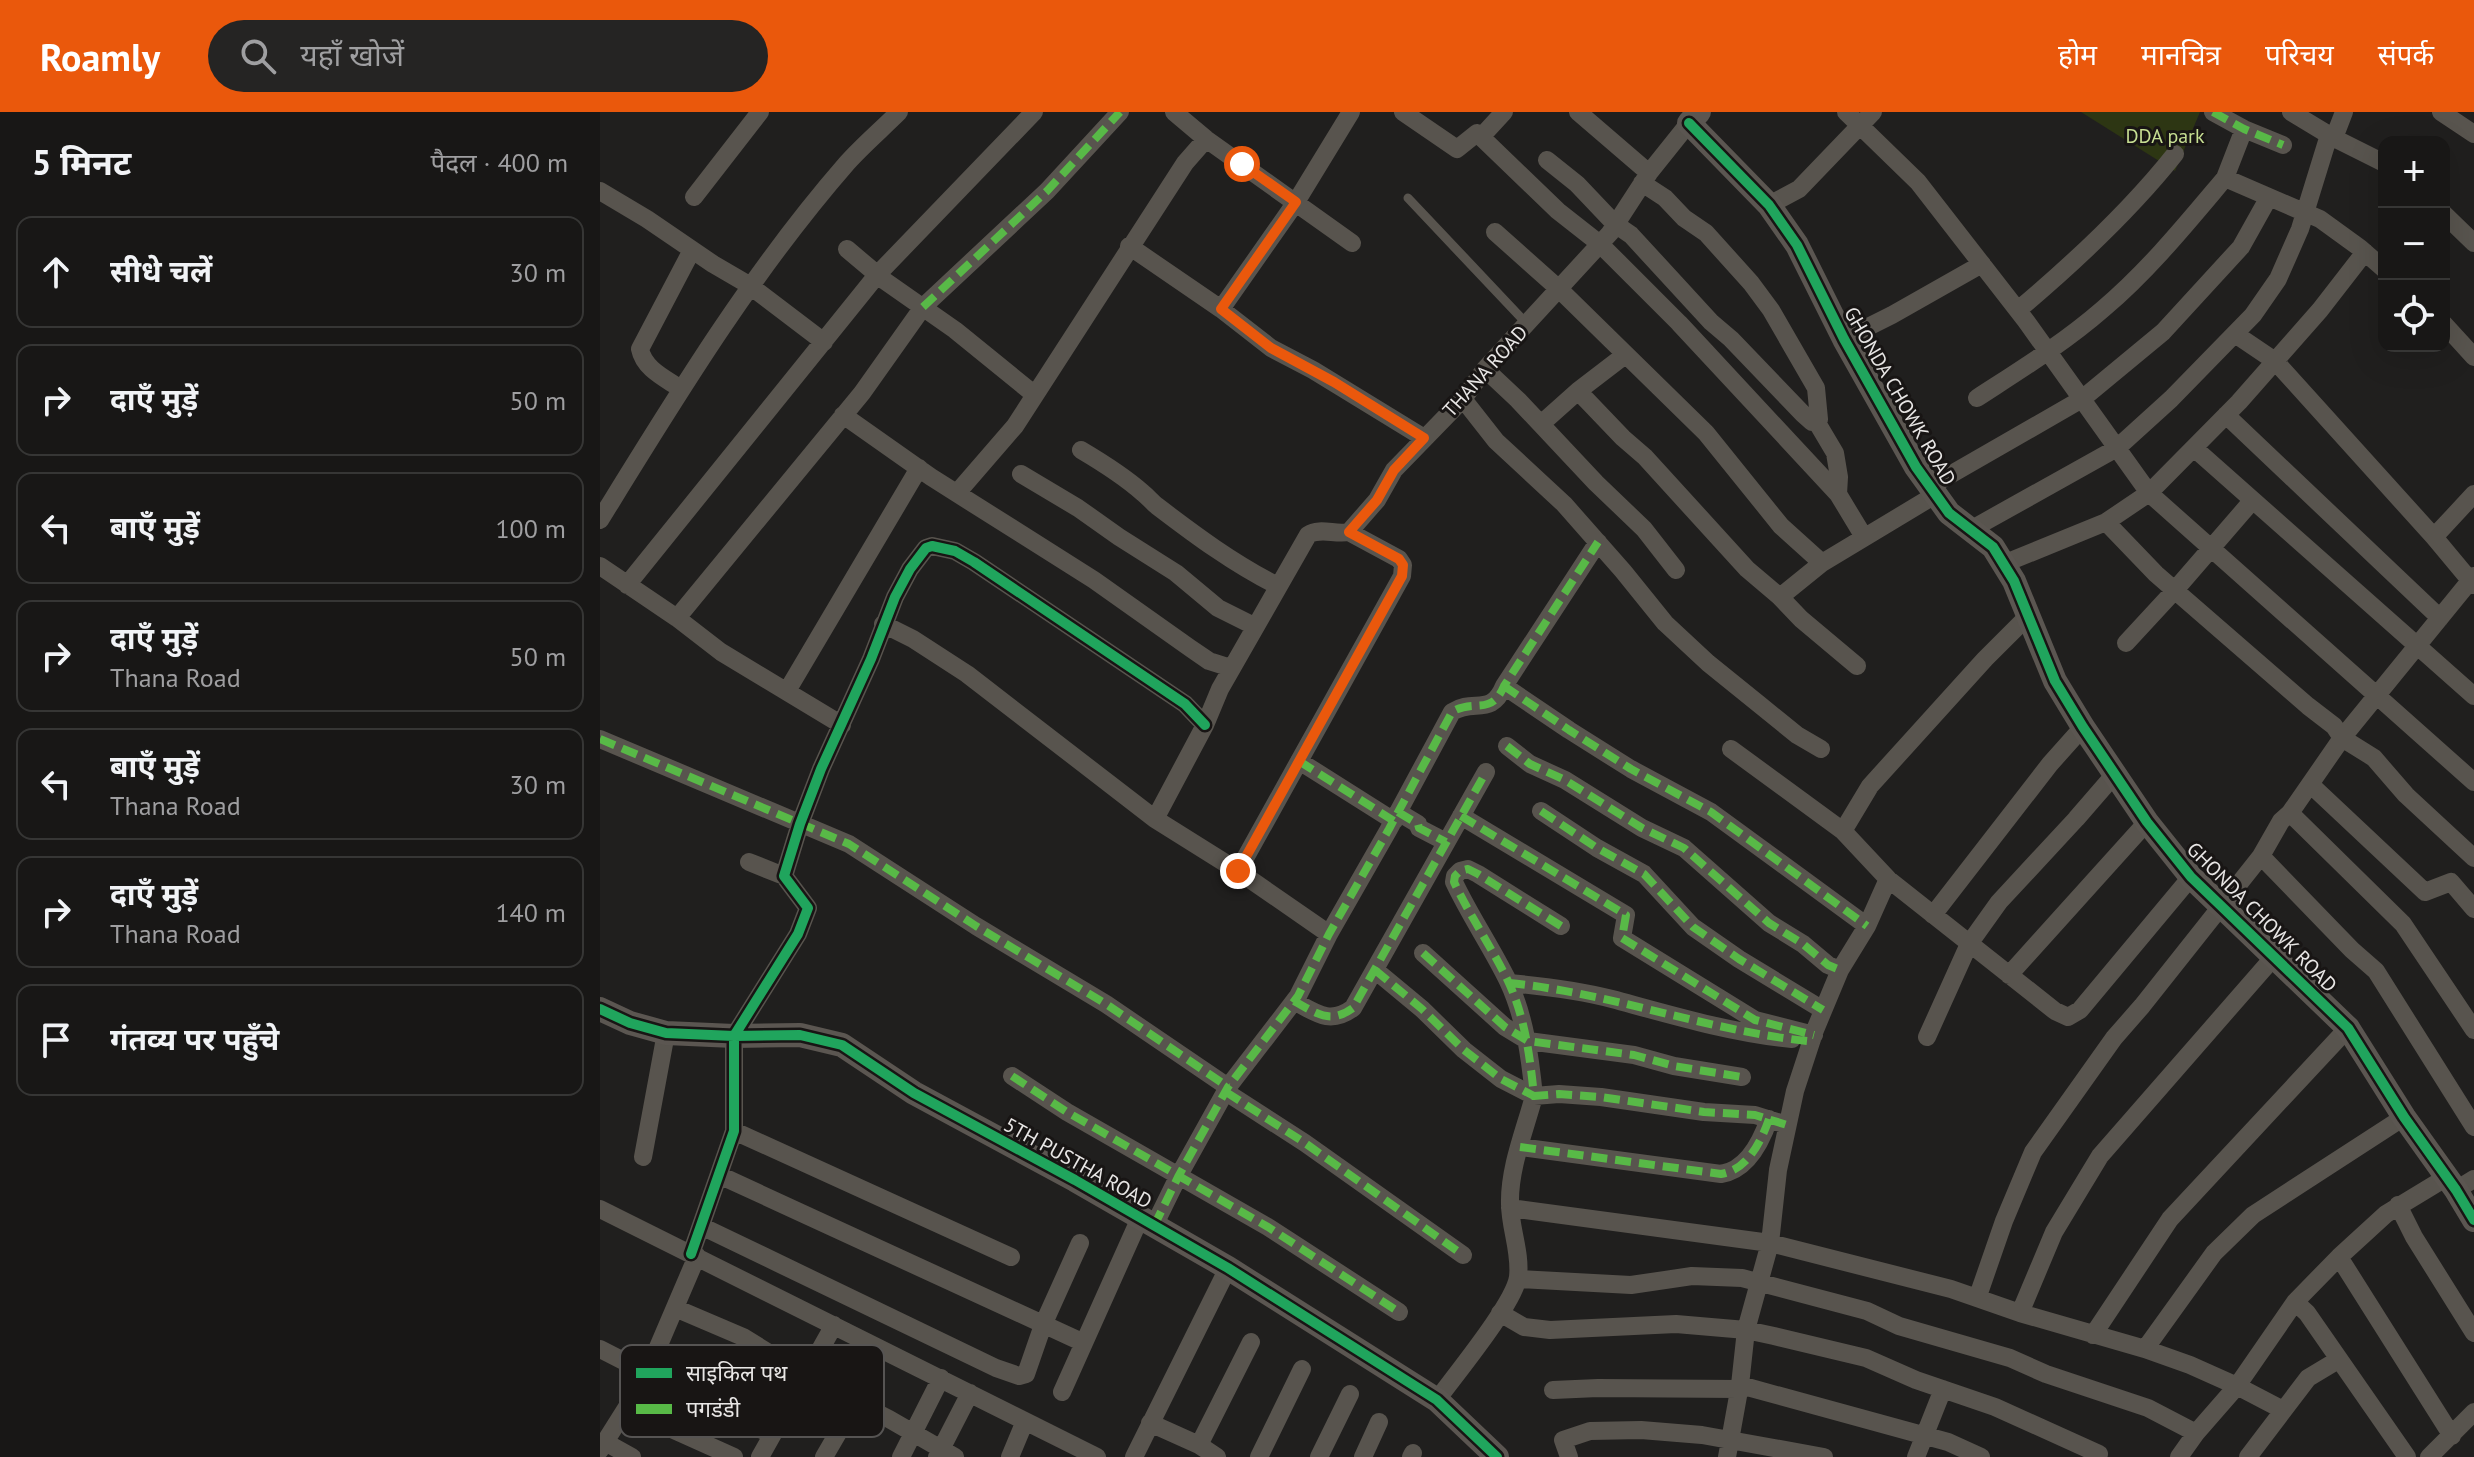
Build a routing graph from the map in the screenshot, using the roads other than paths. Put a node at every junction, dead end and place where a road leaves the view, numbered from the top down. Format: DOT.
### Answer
graph roads {
  1 [pos="760,112"];
  2 [pos="899,112"];
  3 [pos="1034,112"];
  4 [pos="1120,112"];
  5 [pos="1174,112"];
  6 [pos="1351,112"];
  7 [pos="1504,112"];
  8 [pos="1578,112"];
  9 [pos="1846,112"];
  10 [pos="2213,112"];
  11 [pos="2291,112"];
  12 [pos="2344,112"];
  13 [pos="2441,112"];
  14 [pos="1409,114"];
  15 [pos="1694,118"];
  16 [pos="1867,119"];
  17 [pos="2244,129"];
  18 [pos="2474,134"];
  19 [pos="2332,136"];
  20 [pos="1481,137"];
  21 [pos="1206,139"];
  22 [pos="2283,145"];
  23 [pos="2175,154"];
  24 [pos="1547,160"];
  25 [pos="2378,160"];
  26 [pos="1645,178"];
  27 [pos="2225,178"];
  28 [pos="600,191"];
  29 [pos="694,197"];
  30 [pos="2269,197"];
  31 [pos="1408,198"];
  32 [pos="1296,202"];
  33 [pos="1769,205"];
  34 [pos="2305,212"];
  35 [pos="2450,220"];
  36 [pos="1615,224"];
  37 [pos="1495,232"];
  38 [pos="1352,243"];
  39 [pos="2474,243"];
  40 [pos="1600,244"];
  41 [pos="1129,246"];
  42 [pos="847,249"];
  43 [pos="692,250"];
  44 [pos="2365,252"];
  45 [pos="1982,264"];
  46 [pos="2378,264"];
  47 [pos="877,275"];
  48 [pos="749,285"];
  49 [pos="1559,289"];
  50 [pos="923,307"];
  51 [pos="1221,309"];
  52 [pos="2018,310"];
  53 [pos="1527,324"];
  54 [pos="2450,331"];
  55 [pos="2235,334"];
  56 [pos="1844,339"];
  57 [pos="824,342"];
  58 [pos="2048,352"];
  59 [pos="1625,355"];
  60 [pos="2474,357"];
  61 [pos="2275,361"];
  62 [pos="1485,369"];
  63 [pos="681,389"];
  64 [pos="1578,391"];
  65 [pos="1035,395"];
  66 [pos="1977,398"];
  67 [pos="1463,399"];
  68 [pos="2082,399"];
  69 [pos="843,415"];
  70 [pos="2226,415"];
  71 [pos="1816,421"];
  72 [pos="1541,424"];
  73 [pos="1424,438"];
  74 [pos="2117,448"];
  75 [pos="2194,448"];
  76 [pos="1081,450"];
  77 [pos="919,468"];
  78 [pos="1021,474"];
  79 [pos="1932,491"];
  80 [pos="957,493"];
  81 [pos="2149,493"];
  82 [pos="1838,494"];
  83 [pos="2474,494"];
  84 [pos="2252,501"];
  85 [pos="600,520"];
  86 [pos="2106,522"];
  87 [pos="1972,529"];
  88 [pos="1349,532"];
  89 [pos="1864,537"];
  90 [pos="2434,537"];
  91 [pos="1598,542"];
  92 [pos="2211,549"];
  93 [pos="1822,563"];
  94 [pos="2003,564"];
  95 [pos="600,566"];
  96 [pos="1676,570"];
  97 [pos="2472,580"];
  98 [pos="627,585"];
  99 [pos="1278,586"];
  100 [pos="2175,590"];
  101 [pos="1780,597"];
  102 [pos="2028,616"];
  103 [pos="677,618"];
  104 [pos="2440,618"];
  105 [pos="883,624"];
  106 [pos="1254,626"];
  107 [pos="2126,643"];
  108 [pos="2417,647"];
  109 [pos="1857,666"];
  110 [pos="1231,668"];
  111 [pos="1504,686"];
  112 [pos="787,691"];
  113 [pos="2376,695"];
  114 [pos="2474,696"];
  115 [pos="842,725"];
  116 [pos="1205,725"];
  117 [pos="2083,727"];
  118 [pos="2342,738"];
  119 [pos="600,739"];
  120 [pos="1507,746"];
  121 [pos="1731,749"];
  122 [pos="1821,749"];
  123 [pos="1299,761"];
  124 [pos="1486,772"];
  125 [pos="2115,774"];
  126 [pos="2474,782"];
  127 [pos="2310,784"];
  128 [pos="1541,811"];
  129 [pos="2290,813"];
  130 [pos="1396,816"];
  131 [pos="1461,816"];
  132 [pos="1155,819"];
  133 [pos="2147,822"];
  134 [pos="800,824"];
  135 [pos="1843,831"];
  136 [pos="1446,842"];
  137 [pos="2261,856"];
  138 [pos="2474,858"];
  139 [pos="749,862"];
  140 [pos="1238,871"];
  141 [pos="784,876"];
  142 [pos="2191,877"];
  143 [pos="1888,879"];
  144 [pos="2220,906"];
  145 [pos="2474,909"];
  146 [pos="1933,915"];
  147 [pos="1561,926"];
  148 [pos="1867,926"];
  149 [pos="1329,934"];
  150 [pos="1969,944"];
  151 [pos="1423,953"];
  152 [pos="2273,958"];
  153 [pos="1375,970"];
  154 [pos="1840,970"];
  155 [pos="2009,975"];
  156 [pos="1509,983"];
  157 [pos="1294,1001"];
  158 [pos="600,1009"];
  159 [pos="1823,1010"];
  160 [pos="2348,1028"];
  161 [pos="2474,1030"];
  162 [pos="666,1033"];
  163 [pos="734,1036"];
  164 [pos="1927,1037"];
  165 [pos="1813,1038"];
  166 [pos="1528,1041"];
  167 [pos="1012,1076"];
  168 [pos="1742,1077"];
  169 [pos="1227,1090"];
  170 [pos="1534,1096"];
  171 [pos="2404,1117"];
  172 [pos="1769,1119"];
  173 [pos="1787,1125"];
  174 [pos="2474,1127"];
  175 [pos="734,1131"];
  176 [pos="1520,1147"];
  177 [pos="643,1157"];
  178 [pos="719,1175"];
  179 [pos="1178,1177"];
  180 [pos="2459,1182"];
  181 [pos="2398,1205"];
  182 [pos="1510,1208"];
  183 [pos="600,1209"];
  184 [pos="2474,1220"];
  185 [pos="1147,1222"];
  186 [pos="701,1226"];
  187 [pos="1080,1243"];
  188 [pos="1770,1243"];
  189 [pos="694,1255"];
  190 [pos="1463,1255"];
  191 [pos="1011,1257"];
  192 [pos="2339,1257"];
  193 [pos="1228,1268"];
  194 [pos="1518,1279"];
  195 [pos="1759,1282"];
  196 [pos="1978,1296"];
  197 [pos="2295,1302"];
  198 [pos="675,1308"];
  199 [pos="1399,1312"];
  200 [pos="1500,1313"];
  201 [pos="2020,1313"];
  202 [pos="834,1325"];
  203 [pos="1043,1325"];
  204 [pos="1746,1330"];
  205 [pos="2474,1333"];
  206 [pos="2093,1335"];
  207 [pos="1251,1342"];
  208 [pos="1084,1343"];
  209 [pos="659,1345"];
  210 [pos="755,1345"];
  211 [pos="822,1345"];
  212 [pos="874,1345"];
  213 [pos="600,1349"];
  214 [pos="2145,1349"];
  215 [pos="884,1350"];
  216 [pos="2338,1360"];
  217 [pos="620,1361"];
  218 [pos="1302,1369"];
  219 [pos="941,1378"];
  220 [pos="2237,1386"];
  221 [pos="1739,1387"];
  222 [pos="1943,1389"];
  223 [pos="1553,1390"];
  224 [pos="1062,1392"];
  225 [pos="970,1393"];
  226 [pos="1350,1394"];
  227 [pos="1437,1400"];
  228 [pos="2283,1410"];
  229 [pos="2474,1412"];
  230 [pos="884,1417"];
  231 [pos="620,1418"];
  232 [pos="1025,1421"];
  233 [pos="1379,1422"];
  234 [pos="1150,1423"];
  235 [pos="913,1433"];
  236 [pos="2196,1433"];
  237 [pos="1924,1436"];
  238 [pos="2452,1436"];
  239 [pos="690,1437"];
  240 [pos="770,1437"];
  241 [pos="836,1437"];
  242 [pos="697,1440"];
  243 [pos="1199,1445"];
  244 [pos="602,1446"];
  245 [pos="1729,1448"];
  246 [pos="945,1454"];
  247 [pos="725,1455"];
  248 [pos="632,1457"];
  249 [pos="688,1457"];
  250 [pos="760,1457"];
  251 [pos="824,1457"];
  252 [pos="901,1457"];
  253 [pos="1010,1457"];
  254 [pos="1097,1457"];
  255 [pos="1134,1457"];
  256 [pos="1217,1457"];
  257 [pos="1259,1457"];
  258 [pos="1319,1457"];
  259 [pos="1363,1457"];
  260 [pos="1497,1457"];
  261 [pos="1569,1457"];
  262 [pos="1824,1457"];
  263 [pos="1916,1457"];
  264 [pos="1981,1457"];
  265 [pos="2097,1457"];
  266 [pos="2179,1457"];
  267 [pos="2248,1457"];
  268 [pos="2407,1457"];
  269 [pos="2429,1457"];
  1 -- 29 [label="street"];
  2 -- 48 [label="street"];
  3 -- 47 [label="street"];
  4 -- 50 [label="street"];
  5 -- 21 [label="street"];
  6 -- 32 [label="street"];
  7 -- 20 [label="street"];
  8 -- 26 [label="street"];
  9 -- 16 [label="street"];
  10 -- 17 [label="street"];
  11 -- 19 [label="street"];
  12 -- 19 [label="street"];
  13 -- 18 [label="street"];
  14 -- 20 [label="street"];
  15 -- 26 [label="street, THANA ROAD"];
  15 -- 33 [label="street, GHONDA CHOWK ROAD"];
  16 -- 33 [label="street"];
  16 -- 45 [label="street"];
  17 -- 22 [label="street"];
  17 -- 27 [label="street"];
  19 -- 25 [label="street"];
  19 -- 34 [label="street"];
  20 -- 40 [label="street"];
  21 -- 32 [label="street"];
  21 -- 41 [label="street"];
  23 -- 52 [label="street"];
  24 -- 36 [label="street"];
  26 -- 36 [label="street, THANA ROAD"];
  26 -- 71 [label="street"];
  27 -- 30 [label="street"];
  27 -- 58 [label="street"];
  28 -- 43 [label="street"];
  30 -- 34 [label="street"];
  30 -- 68 [label="street"];
  31 -- 53 [label="lane"];
  32 -- 38 [label="street"];
  32 -- 51 [label="street"];
  33 -- 56 [label="street, GHONDA CHOWK ROAD"];
  34 -- 44 [label="street"];
  34 -- 55 [label="street"];
  35 -- 39 [label="street"];
  36 -- 40 [label="street, THANA ROAD"];
  36 -- 71 [label="street"];
  37 -- 49 [label="street"];
  40 -- 49 [label="street, THANA ROAD"];
  40 -- 82 [label="street"];
  41 -- 51 [label="street"];
  41 -- 65 [label="street"];
  42 -- 47 [label="street"];
  43 -- 48 [label="street"];
  43 -- 63 [label="street"];
  44 -- 46 [label="street"];
  44 -- 61 [label="street"];
  45 -- 52 [label="street"];
  45 -- 56 [label="street"];
  47 -- 50 [label="street"];
  47 -- 57 [label="street"];
  48 -- 57 [label="street"];
  48 -- 63 [label="street"];
  49 -- 53 [label="street, THANA ROAD"];
  49 -- 59 [label="street"];
  50 -- 65 [label="street"];
  50 -- 69 [label="street"];
  51 -- 73 [label="street"];
  52 -- 58 [label="street"];
  53 -- 62 [label="street, THANA ROAD"];
  54 -- 60 [label="street"];
  55 -- 61 [label="street"];
  55 -- 74 [label="street"];
  56 -- 79 [label="street, GHONDA CHOWK ROAD"];
  57 -- 98 [label="street"];
  58 -- 66 [label="street"];
  58 -- 68 [label="street"];
  59 -- 64 [label="street"];
  59 -- 93 [label="street"];
  61 -- 70 [label="street"];
  61 -- 90 [label="street"];
  62 -- 67 [label="street, THANA ROAD"];
  62 -- 72 [label="street"];
  63 -- 85 [label="street"];
  64 -- 72 [label="street"];
  64 -- 101 [label="street"];
  65 -- 80 [label="street"];
  67 -- 73 [label="street, THANA ROAD"];
  67 -- 91 [label="street"];
  68 -- 74 [label="street"];
  68 -- 79 [label="street"];
  69 -- 77 [label="street"];
  69 -- 103 [label="street"];
  70 -- 75 [label="street"];
  70 -- 104 [label="street"];
  71 -- 82 [label="street"];
  72 -- 96 [label="street"];
  73 -- 88 [label="street, THANA ROAD"];
  74 -- 81 [label="street"];
  74 -- 87 [label="street"];
  75 -- 81 [label="street"];
  75 -- 84 [label="street"];
  76 -- 99 [label="street"];
  77 -- 80 [label="street"];
  77 -- 112 [label="street"];
  78 -- 106 [label="street"];
  79 -- 87 [label="street, GHONDA CHOWK ROAD"];
  79 -- 89 [label="street"];
  80 -- 110 [label="street"];
  81 -- 86 [label="street"];
  81 -- 92 [label="street"];
  82 -- 89 [label="street"];
  83 -- 90 [label="street"];
  84 -- 92 [label="street"];
  84 -- 108 [label="street"];
  86 -- 94 [label="street"];
  86 -- 100 [label="street"];
  87 -- 94 [label="street, GHONDA CHOWK ROAD"];
  88 -- 99 [label="street"];
  88 -- 123 [label="street"];
  89 -- 93 [label="street"];
  90 -- 97 [label="street"];
  91 -- 111 [label="street"];
  91 -- 122 [label="street"];
  92 -- 100 [label="street"];
  92 -- 113 [label="street"];
  93 -- 101 [label="street"];
  94 -- 102 [label="street, GHONDA CHOWK ROAD"];
  95 -- 98 [label="street"];
  97 -- 104 [label="street"];
  98 -- 103 [label="street"];
  99 -- 106 [label="street"];
  100 -- 107 [label="street"];
  100 -- 118 [label="street"];
  101 -- 109 [label="street"];
  102 -- 117 [label="street, GHONDA CHOWK ROAD"];
  102 -- 135 [label="street"];
  103 -- 112 [label="street"];
  104 -- 108 [label="street"];
  105 -- 115 [label="street"];
  105 -- 116 [label="street"];
  105 -- 132 [label="street"];
  106 -- 110 [label="street"];
  108 -- 113 [label="street"];
  108 -- 114 [label="street"];
  110 -- 116 [label="street"];
  111 -- 130 [label="street"];
  111 -- 148 [label="street"];
  112 -- 115 [label="street"];
  113 -- 118 [label="street"];
  113 -- 126 [label="street"];
  115 -- 134 [label="street"];
  116 -- 132 [label="street"];
  117 -- 125 [label="street, GHONDA CHOWK ROAD"];
  117 -- 146 [label="street"];
  118 -- 127 [label="street"];
  118 -- 138 [label="street"];
  119 -- 134 [label="street"];
  120 -- 154 [label="street"];
  121 -- 135 [label="street"];
  123 -- 130 [label="street"];
  123 -- 140 [label="street"];
  124 -- 131 [label="street"];
  125 -- 133 [label="street, GHONDA CHOWK ROAD"];
  125 -- 150 [label="street"];
  127 -- 129 [label="street"];
  127 -- 145 [label="street"];
  128 -- 159 [label="street"];
  129 -- 137 [label="street"];
  129 -- 161 [label="street"];
  130 -- 136 [label="street"];
  130 -- 149 [label="street"];
  131 -- 136 [label="street"];
  131 -- 165 [label="street"];
  132 -- 140 [label="street"];
  133 -- 142 [label="street, GHONDA CHOWK ROAD"];
  133 -- 155 [label="street"];
  134 -- 141 [label="street"];
  134 -- 169 [label="street"];
  135 -- 143 [label="street"];
  136 -- 153 [label="street"];
  137 -- 144 [label="street"];
  137 -- 174 [label="street"];
  139 -- 141 [label="street"];
  140 -- 149 [label="street"];
  141 -- 163 [label="street"];
  142 -- 144 [label="street, GHONDA CHOWK ROAD"];
  142 -- 155 [label="street"];
  143 -- 146 [label="street"];
  143 -- 148 [label="street"];
  144 -- 152 [label="street, GHONDA CHOWK ROAD"];
  144 -- 196 [label="street"];
  146 -- 150 [label="street"];
  147 -- 156 [label="street"];
  148 -- 154 [label="street"];
  149 -- 157 [label="street"];
  150 -- 155 [label="street"];
  150 -- 164 [label="street"];
  151 -- 166 [label="street"];
  152 -- 160 [label="street, GHONDA CHOWK ROAD"];
  152 -- 201 [label="street"];
  153 -- 157 [label="street"];
  153 -- 170 [label="street"];
  154 -- 159 [label="street"];
  156 -- 165 [label="street"];
  156 -- 166 [label="street"];
  157 -- 169 [label="street"];
  158 -- 162 [label="street, 5TH PUSTHA ROAD"];
  159 -- 165 [label="street"];
  160 -- 171 [label="street, GHONDA CHOWK ROAD"];
  160 -- 206 [label="street"];
  162 -- 163 [label="street, 5TH PUSTHA ROAD"];
  162 -- 177 [label="street"];
  163 -- 175 [label="street"];
  163 -- 185 [label="street, 5TH PUSTHA ROAD"];
  165 -- 173 [label="street"];
  166 -- 168 [label="street"];
  166 -- 170 [label="street"];
  167 -- 179 [label="street"];
  169 -- 179 [label="street"];
  169 -- 190 [label="street"];
  170 -- 172 [label="street"];
  170 -- 176 [label="street"];
  171 -- 180 [label="street, GHONDA CHOWK ROAD"];
  171 -- 214 [label="street"];
  172 -- 173 [label="street"];
  172 -- 176 [label="street"];
  173 -- 188 [label="street"];
  175 -- 178 [label="street"];
  175 -- 191 [label="street"];
  176 -- 182 [label="street"];
  178 -- 186 [label="street"];
  178 -- 203 [label="street"];
  179 -- 185 [label="street"];
  179 -- 199 [label="street"];
  180 -- 181 [label="street"];
  180 -- 184 [label="street, GHONDA CHOWK ROAD"];
  181 -- 192 [label="street"];
  181 -- 205 [label="street"];
  182 -- 188 [label="street"];
  182 -- 194 [label="street"];
  183 -- 189 [label="street"];
  185 -- 193 [label="street, 5TH PUSTHA ROAD"];
  185 -- 208 [label="street"];
  186 -- 189 [label="street"];
  186 -- 203 [label="street"];
  187 -- 203 [label="street"];
  188 -- 195 [label="street"];
  188 -- 196 [label="street"];
  189 -- 198 [label="street"];
  189 -- 202 [label="street"];
  192 -- 197 [label="street"];
  192 -- 238 [label="street"];
  193 -- 227 [label="street, 5TH PUSTHA ROAD"];
  193 -- 234 [label="street"];
  194 -- 195 [label="street"];
  194 -- 200 [label="street"];
  195 -- 204 [label="street"];
  195 -- 236 [label="street"];
  196 -- 201 [label="street"];
  197 -- 216 [label="street"];
  197 -- 220 [label="street"];
  198 -- 209 [label="street"];
  198 -- 210 [label="street"];
  200 -- 204 [label="street"];
  200 -- 227 [label="street"];
  201 -- 206 [label="street"];
  202 -- 211 [label="street"];
  202 -- 212 [label="street"];
  203 -- 208 [label="street"];
  204 -- 221 [label="street"];
  204 -- 222 [label="street"];
  206 -- 214 [label="street"];
  207 -- 243 [label="street"];
  208 -- 224 [label="street"];
  213 -- 217 [label="street"];
  214 -- 220 [label="street"];
  215 -- 219 [label="street"];
  216 -- 228 [label="street"];
  216 -- 268 [label="street"];
  218 -- 257 [label="street"];
  219 -- 225 [label="street"];
  219 -- 235 [label="street"];
  220 -- 228 [label="street"];
  220 -- 236 [label="street"];
  221 -- 223 [label="street"];
  221 -- 237 [label="street"];
  221 -- 245 [label="street"];
  222 -- 237 [label="street"];
  222 -- 265 [label="street"];
  225 -- 232 [label="street"];
  225 -- 246 [label="street"];
  226 -- 258 [label="street"];
  227 -- 260 [label="street, 5TH PUSTHA ROAD"];
  228 -- 267 [label="street"];
  229 -- 238 [label="street"];
  230 -- 235 [label="street"];
  231 -- 244 [label="street"];
  232 -- 253 [label="street"];
  232 -- 254 [label="street"];
  233 -- 259 [label="street"];
  234 -- 243 [label="street"];
  234 -- 255 [label="street"];
  235 -- 246 [label="street"];
  235 -- 252 [label="street"];
  236 -- 266 [label="street"];
  237 -- 263 [label="street"];
  237 -- 264 [label="street"];
  238 -- 269 [label="street"];
  239 -- 242 [label="street"];
  240 -- 250 [label="street"];
  241 -- 251 [label="street"];
  242 -- 247 [label="street"];
  242 -- 249 [label="street"];
  243 -- 256 [label="street"];
  244 -- 248 [label="street"];
  245 -- 261 [label="street"];
  245 -- 262 [label="street"];
}
